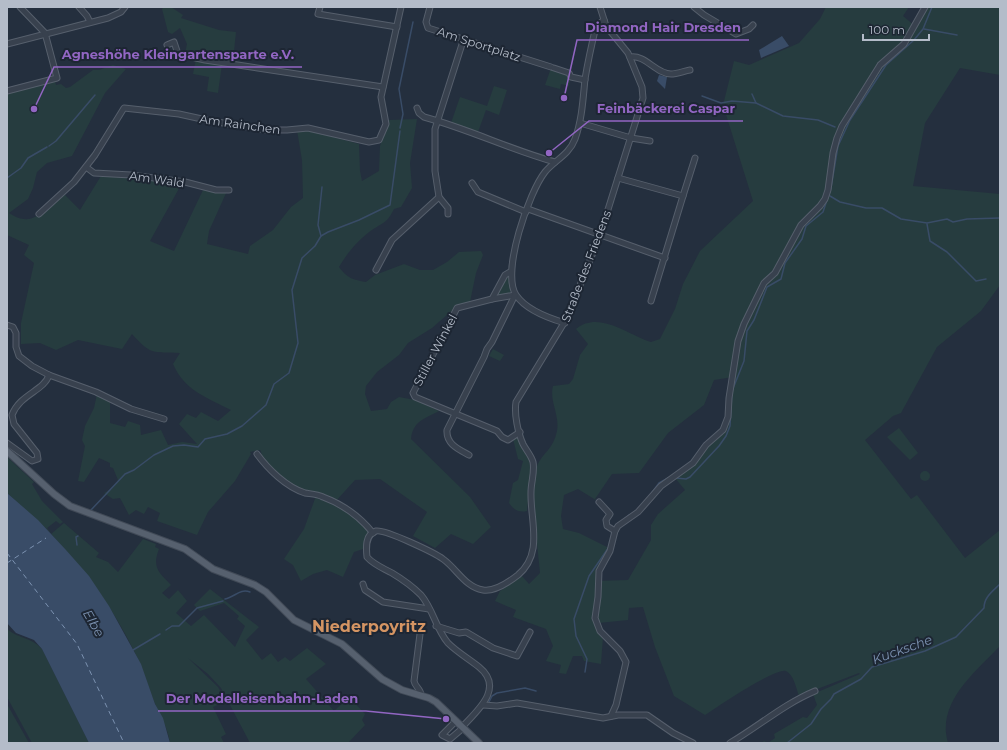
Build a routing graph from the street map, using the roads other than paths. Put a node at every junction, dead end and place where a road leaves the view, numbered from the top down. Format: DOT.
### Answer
graph roads {
  1 [pos="20,7"];
  2 [pos="79,7"];
  3 [pos="125,7"];
  4 [pos="320,7"];
  5 [pos="401,7"];
  6 [pos="430,7"];
  7 [pos="600,7"];
  8 [pos="694,7"];
  9 [pos="925,7"];
  10 [pos="604,20"];
  11 [pos="90,22"];
  12 [pos="753,25"];
  13 [pos="397,27"];
  14 [pos="45,33"];
  15 [pos="464,38"];
  16 [pos="7,44"];
  17 [pos="167,45"];
  18 [pos="630,57"];
  19 [pos="690,70"];
  20 [pos="585,80"];
  21 [pos="384,87"];
  22 [pos="7,91"];
  23 [pos="417,108"];
  24 [pos="436,120"];
  25 [pos="580,123"];
  26 [pos="631,138"];
  27 [pos="650,141"];
  28 [pos="695,158"];
  29 [pos="555,162"];
  30 [pos="86,168"];
  31 [pos="618,178"];
  32 [pos="472,183"];
  33 [pos="229,190"];
  34 [pos="683,196"];
  35 [pos="439,197"];
  36 [pos="527,210"];
  37 [pos="39,214"];
  38 [pos="448,214"];
  39 [pos="600,235"];
  40 [pos="665,258"];
  41 [pos="376,270"];
  42 [pos="510,272"];
  43 [pos="516,295"];
  44 [pos="492,299"];
  45 [pos="651,300"];
  46 [pos="565,323"];
  47 [pos="7,325"];
  48 [pos="49,375"];
  49 [pos="458,408"];
  50 [pos="455,413"];
  51 [pos="462,416"];
  52 [pos="164,419"];
  53 [pos="520,432"];
  54 [pos="7,443"];
  55 [pos="7,451"];
  56 [pos="257,454"];
  57 [pos="469,455"];
  58 [pos="599,502"];
  59 [pos="615,531"];
  60 [pos="373,533"];
  61 [pos="362,584"];
  62 [pos="429,609"];
  63 [pos="436,626"];
  64 [pos="530,632"];
  65 [pos="420,634"];
  66 [pos="815,691"];
  67 [pos="421,695"];
  68 [pos="483,705"];
  69 [pos="611,716"];
  70 [pos="456,721"];
  71 [pos="462,728"];
  72 [pos="480,743"];
  73 [pos="693,743"];
  74 [pos="730,743"];
  1 -- 14 [label="street"];
  2 -- 11 [label="street"];
  3 -- 11 [label="street"];
  4 -- 13 [label="street"];
  5 -- 13 [label="street"];
  6 -- 15 [label="street, Am Sportplatz"];
  7 -- 10 [label="street, Straße des Friedens"];
  8 -- 12 [label="street"];
  9 -- 59 [label="street"];
  10 -- 18 [label="street, Straße des Friedens"];
  10 -- 20 [label="street"];
  11 -- 14 [label="street"];
  13 -- 21 [label="street"];
  14 -- 16 [label="street"];
  14 -- 22 [label="street"];
  15 -- 20 [label="street, Am Sportplatz"];
  15 -- 24 [label="street"];
  17 -- 21 [label="street"];
  18 -- 19 [label="street"];
  18 -- 26 [label="street, Straße des Friedens"];
  20 -- 25 [label="street"];
  21 -- 30 [label="street, Am Rainchen"];
  23 -- 24 [label="street"];
  24 -- 29 [label="street"];
  24 -- 35 [label="street"];
  25 -- 26 [label="street"];
  25 -- 29 [label="street"];
  26 -- 27 [label="street"];
  26 -- 31 [label="street, Straße des Friedens"];
  28 -- 34 [label="street"];
  29 -- 36 [label="street"];
  30 -- 33 [label="street, Am Wald"];
  30 -- 37 [label="street"];
  31 -- 34 [label="street"];
  31 -- 39 [label="street, Straße des Friedens"];
  32 -- 36 [label="street"];
  34 -- 40 [label="street"];
  35 -- 38 [label="street"];
  35 -- 41 [label="street"];
  36 -- 39 [label="street"];
  36 -- 42 [label="street"];
  39 -- 40 [label="street"];
  39 -- 46 [label="street, Straße des Friedens"];
  40 -- 45 [label="street"];
  42 -- 43 [label="street"];
  42 -- 44 [label="street"];
  43 -- 44 [label="street"];
  43 -- 46 [label="street"];
  43 -- 49 [label="street"];
  44 -- 50 [label="street, Stiller Winkel"];
  46 -- 53 [label="street, Straße des Friedens"];
  47 -- 48 [label="street"];
  48 -- 52 [label="street"];
  48 -- 54 [label="street"];
  49 -- 50 [label="street"];
  49 -- 51 [label="street"];
  50 -- 51 [label="street"];
  50 -- 57 [label="street"];
  51 -- 53 [label="street"];
  53 -- 60 [label="street, Straße des Friedens"];
  55 -- 67 [label="main road"];
  56 -- 60 [label="street"];
  58 -- 59 [label="street"];
  59 -- 69 [label="street"];
  60 -- 62 [label="street"];
  61 -- 62 [label="street"];
  62 -- 63 [label="street"];
  63 -- 64 [label="street"];
  63 -- 68 [label="street"];
  65 -- 67 [label="street"];
  66 -- 74 [label="street"];
  67 -- 70 [label="main road"];
  68 -- 69 [label="street"];
  68 -- 71 [label="street"];
  69 -- 73 [label="street"];
  70 -- 71 [label="main road"];
  70 -- 71 [label="street"];
  71 -- 72 [label="main road"];
}
